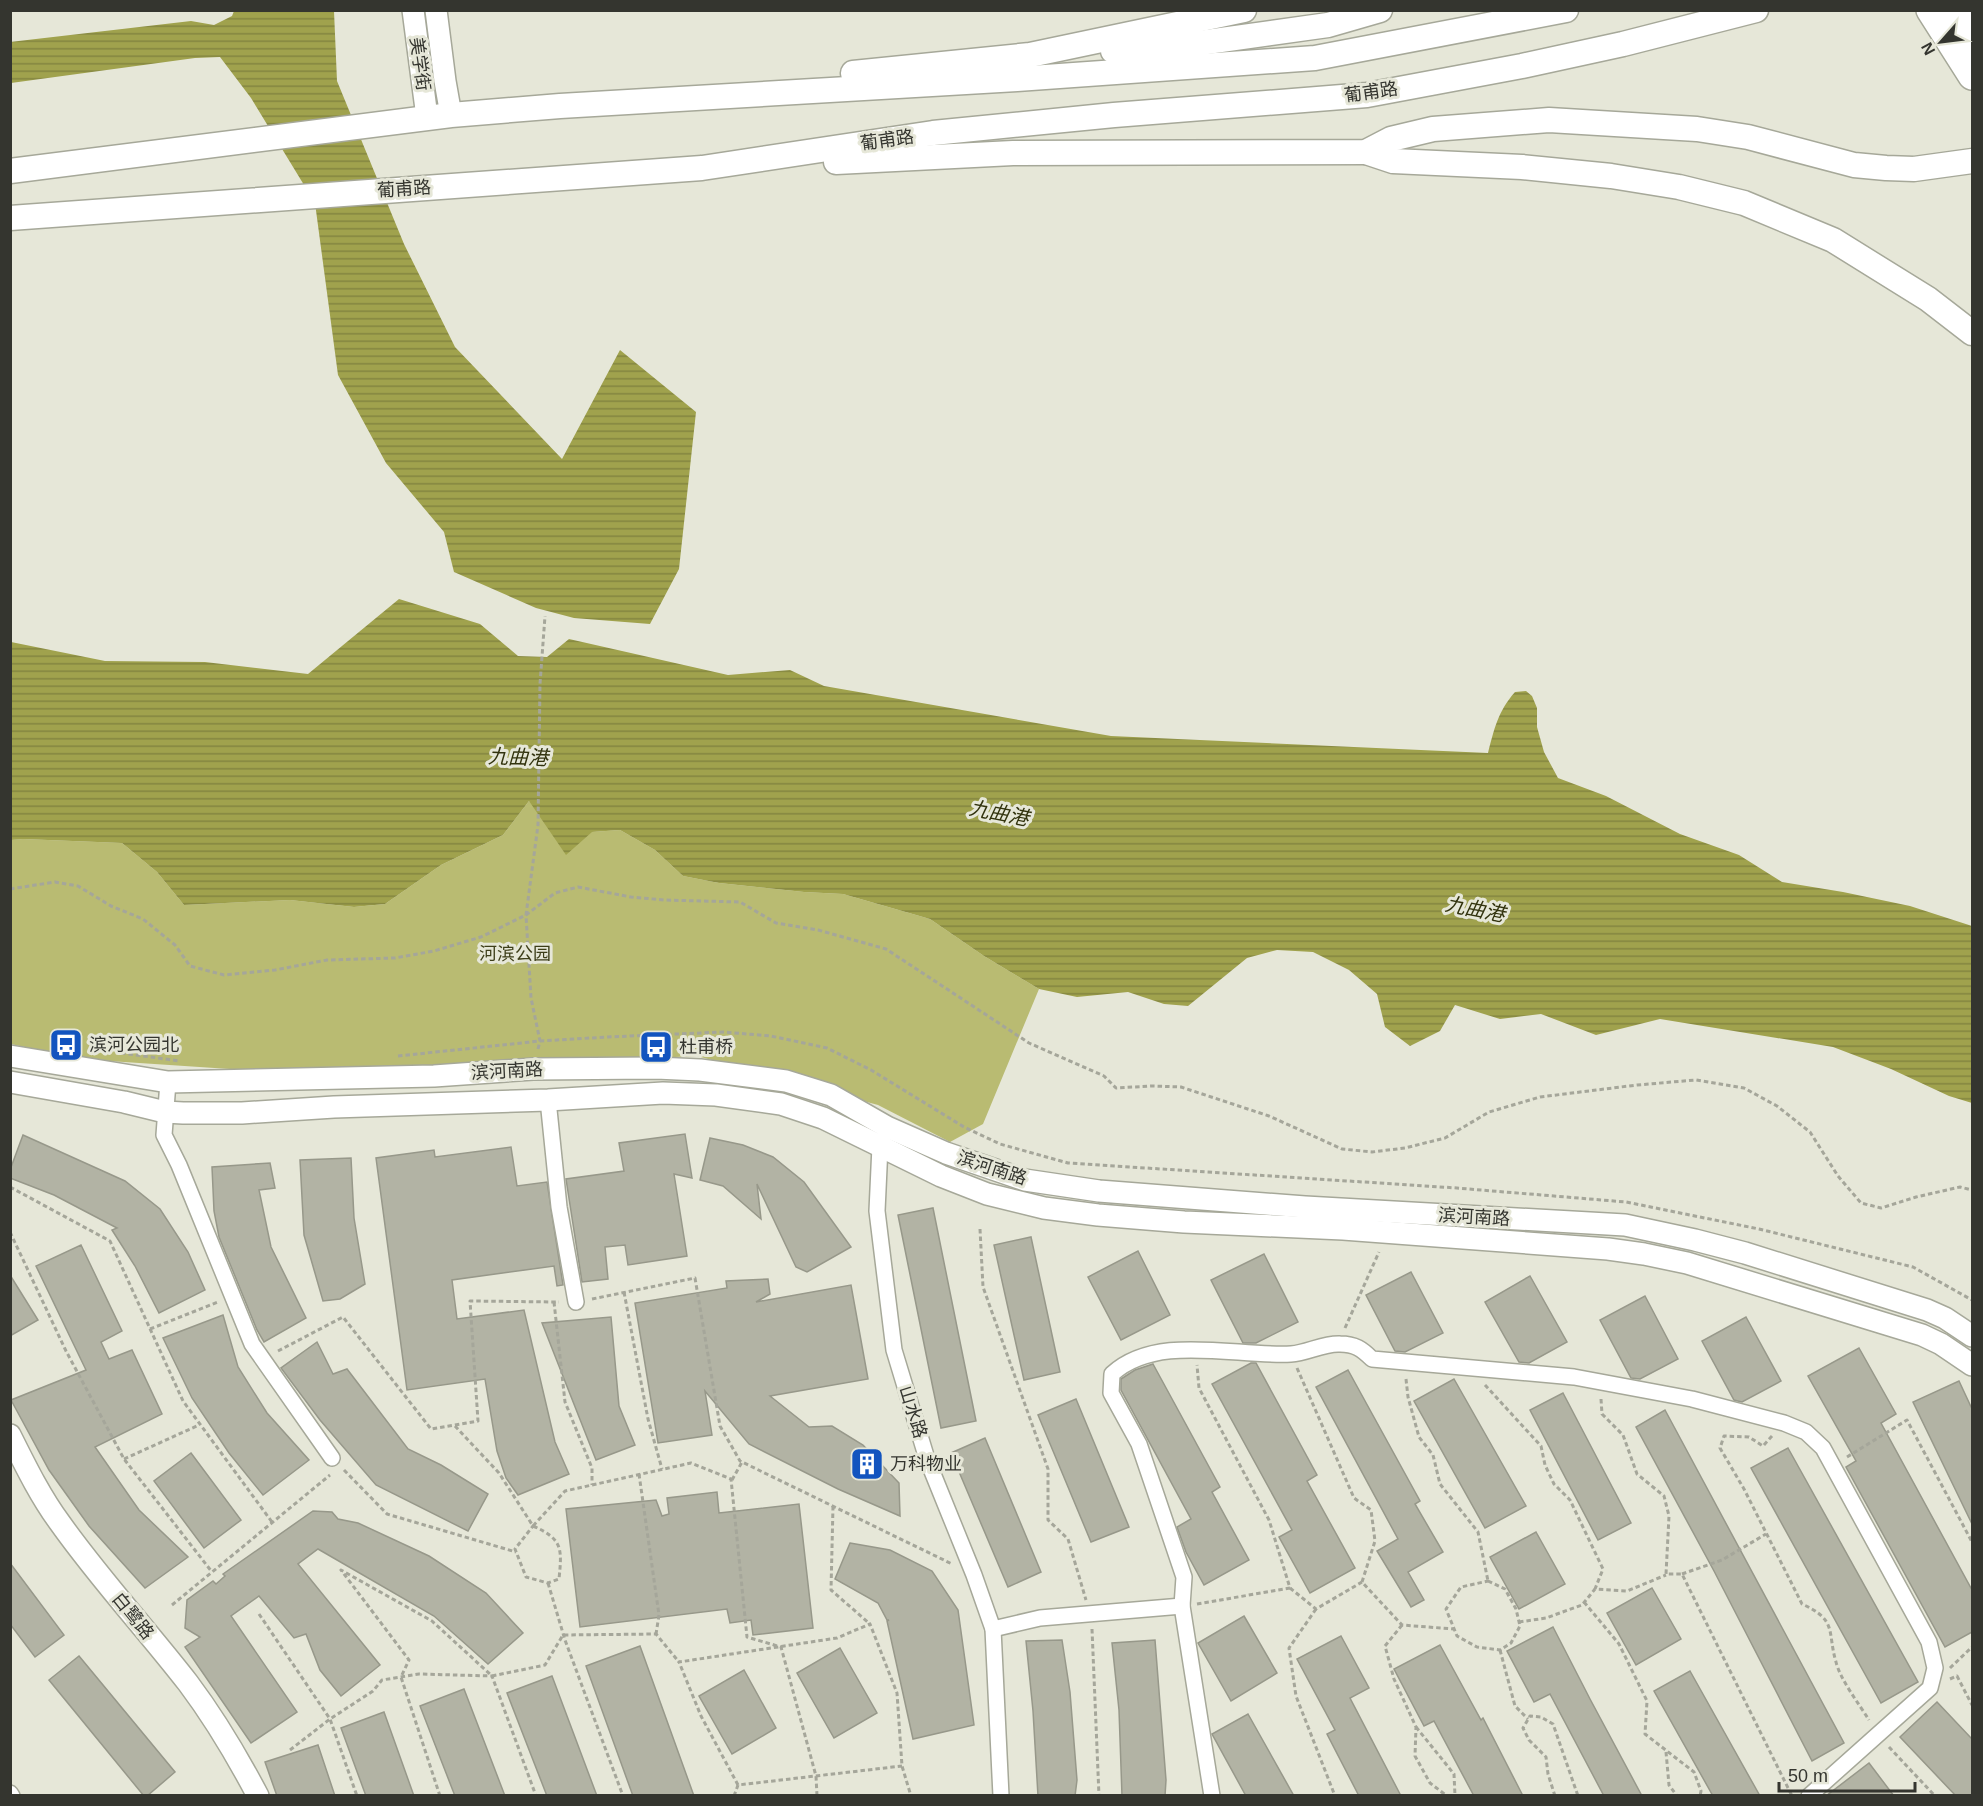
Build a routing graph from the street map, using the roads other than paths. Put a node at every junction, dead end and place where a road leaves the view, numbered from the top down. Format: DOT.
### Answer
graph roads {
  1 [pos="412,10"];
  2 [pos="436,10"];
  3 [pos="1244,10"];
  4 [pos="1380,10"];
  5 [pos="1566,10"];
  6 [pos="1756,10"];
  7 [pos="1930,10"];
  8 [pos="1951,10"];
  9 [pos="1972,43"];
  10 [pos="1030,55"];
  11 [pos="1972,76"];
  12 [pos="560,106"];
  13 [pos="451,115"];
  14 [pos="427,117"];
  15 [pos="1366,152"];
  16 [pos="1972,161"];
  17 [pos="702,168"];
  18 [pos="10,171"];
  19 [pos="10,218"];
  20 [pos="1972,333"];
  21 [pos="10,1056"];
  22 [pos="10,1082"];
  23 [pos="168,1082"];
  24 [pos="548,1100"];
  25 [pos="165,1112"];
  26 [pos="884,1137"];
  27 [pos="576,1302"];
  28 [pos="1972,1336"];
  29 [pos="1972,1365"];
  30 [pos="10,1435"];
  31 [pos="336,1462"];
  32 [pos="10,1469"];
  33 [pos="1182,1606"];
  34 [pos="993,1629"];
  35 [pos="244,1796"];
  36 [pos="258,1796"];
  37 [pos="1001,1796"];
  38 [pos="1212,1796"];
  39 [pos="1809,1796"];
  1 -- 14 [label="street, 美学街"];
  2 -- 13 [label="street, 美学街"];
  3 -- 10 [label="main road"];
  4 -- 10 [label="main road"];
  5 -- 12 [label="main road"];
  6 -- 17 [label="main road, 葡甫路"];
  7 -- 11 [label="highway"];
  8 -- 9 [label="main road"];
  10 -- 12 [label="main road"];
  12 -- 13 [label="main road"];
  13 -- 14 [label="main road"];
  14 -- 18 [label="main road"];
  15 -- 16 [label="main road"];
  15 -- 17 [label="main road"];
  15 -- 20 [label="main road"];
  17 -- 19 [label="main road, 葡甫路"];
  21 -- 23 [label="street, 滨河南路"];
  22 -- 25 [label="street"];
  23 -- 25 [label="street"];
  23 -- 26 [label="street, 滨河南路"];
  24 -- 25 [label="street"];
  24 -- 26 [label="street"];
  24 -- 27 [label="street"];
  25 -- 31 [label="street"];
  26 -- 28 [label="street, 滨河南路"];
  26 -- 29 [label="street"];
  26 -- 34 [label="street, 山水路"];
  30 -- 36 [label="street, 白鹭路"];
  32 -- 35 [label="street, 白鹭路"];
  33 -- 34 [label="street"];
  33 -- 38 [label="street"];
  33 -- 39 [label="street"];
  34 -- 37 [label="street, 山水路"];
}
